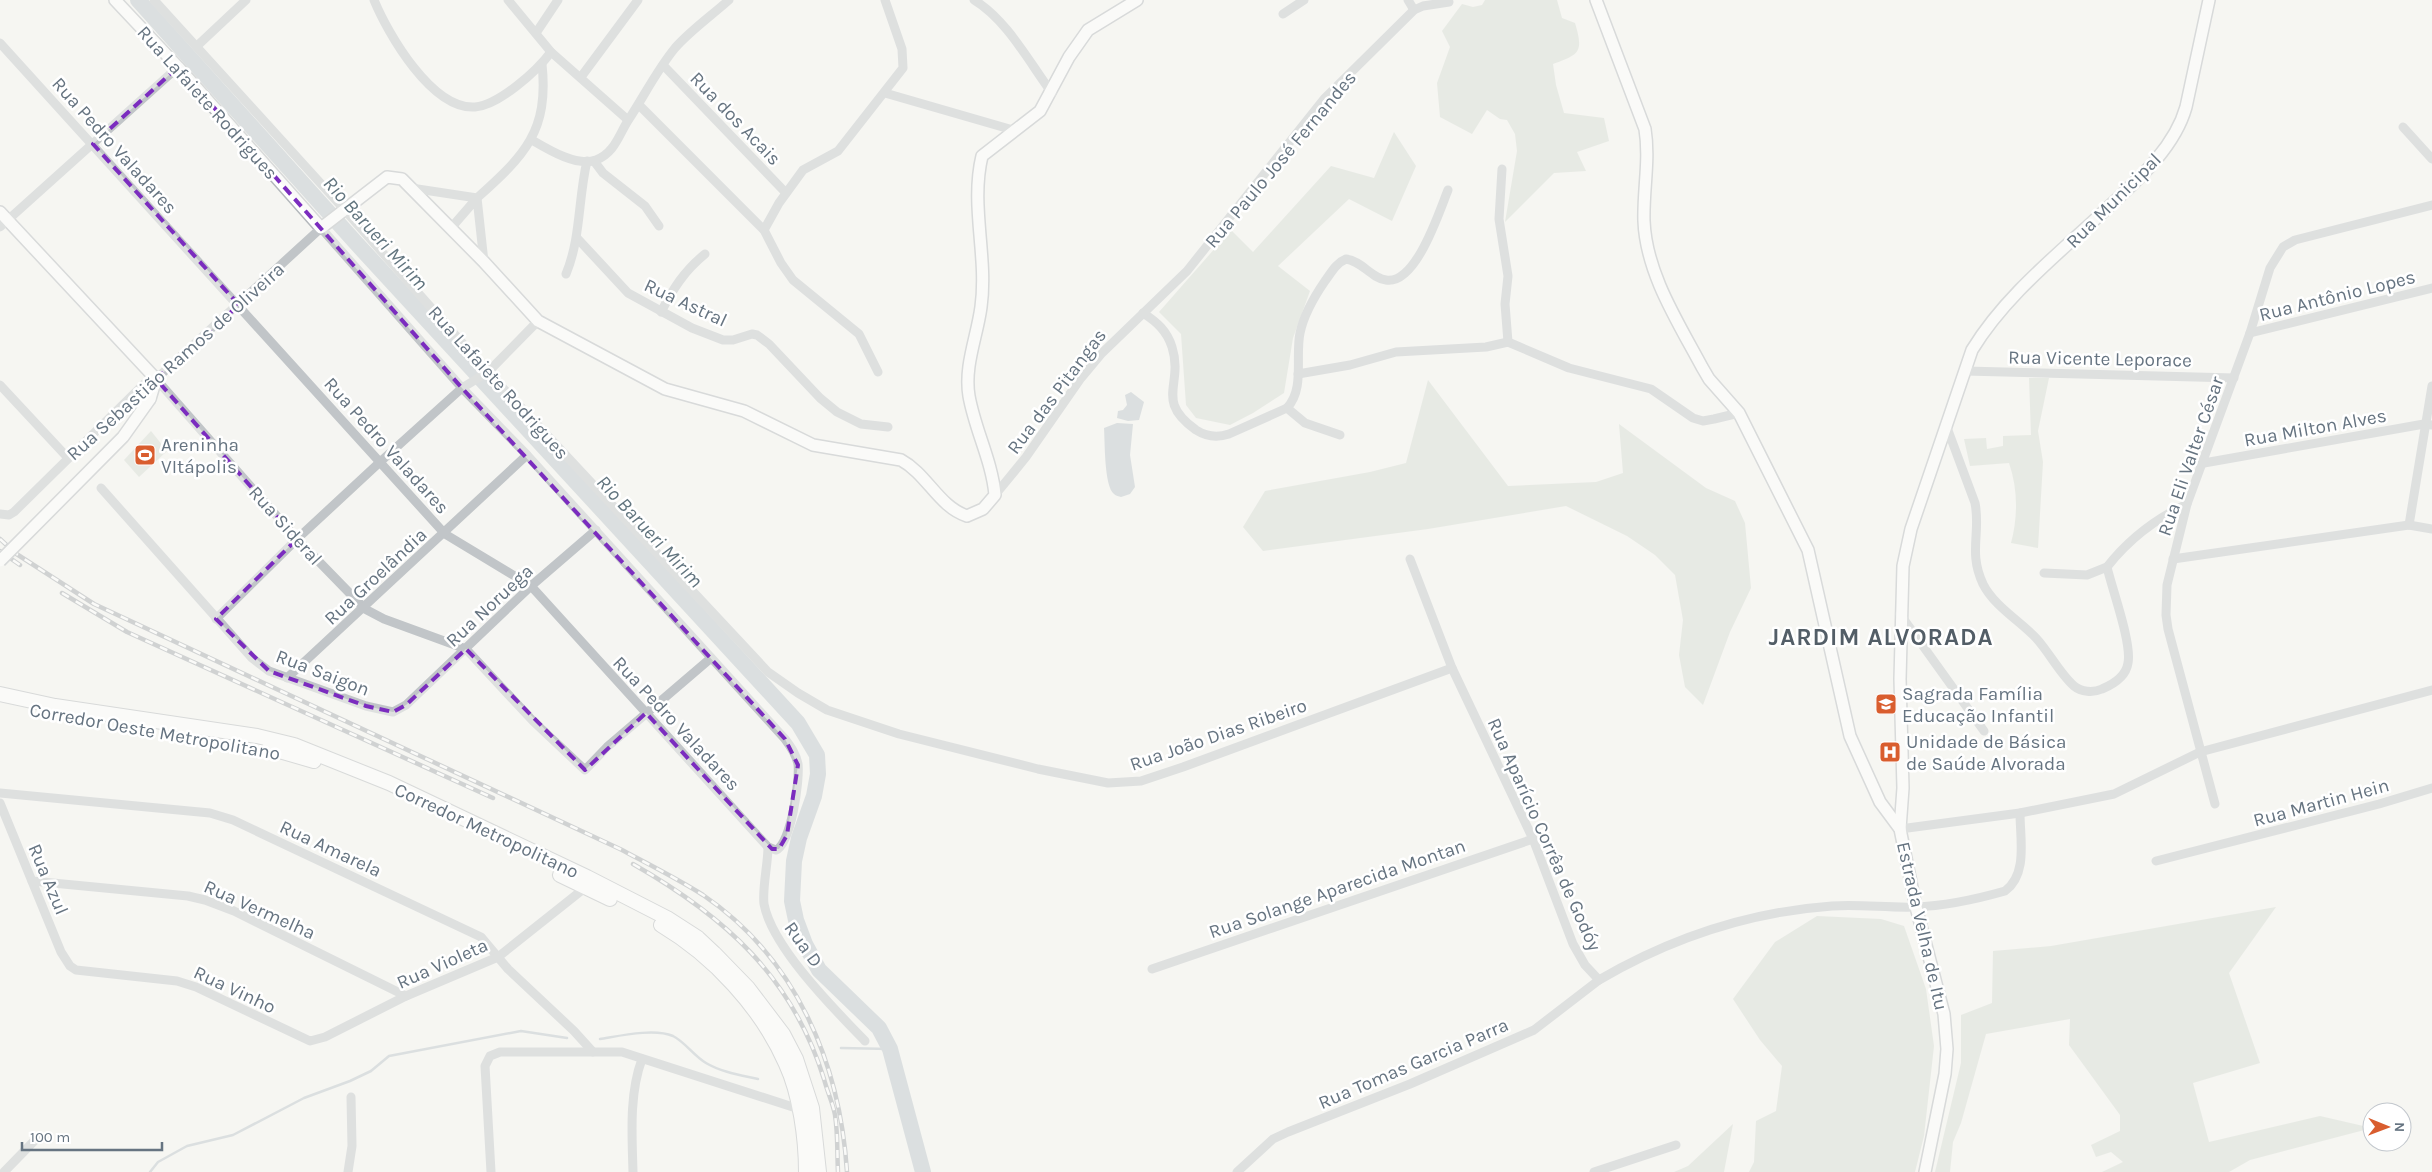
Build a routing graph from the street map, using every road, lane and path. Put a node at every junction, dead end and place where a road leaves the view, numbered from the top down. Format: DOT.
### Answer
graph roads {
  1 [pos="115,0"];
  2 [pos="154,0"];
  3 [pos="246,0"];
  4 [pos="374,0"];
  5 [pos="508,0"];
  6 [pos="558,0"];
  7 [pos="638,0"];
  8 [pos="729,0"];
  9 [pos="886,0"];
  10 [pos="974,0"];
  11 [pos="1137,0"];
  12 [pos="1304,0"];
  13 [pos="1408,0"];
  14 [pos="1596,0"];
  15 [pos="2209,0"];
  16 [pos="1449,2"];
  17 [pos="1414,10"];
  18 [pos="1283,14"];
  19 [pos="536,33"];
  20 [pos="0,43"];
  21 [pos="197,46"];
  22 [pos="551,52"];
  23 [pos="542,64"];
  24 [pos="663,65"];
  25 [pos="178,67"];
  26 [pos="581,77"];
  27 [pos="885,93"];
  28 [pos="1052,93"];
  29 [pos="639,105"];
  30 [pos="628,120"];
  31 [pos="2403,128"];
  32 [pos="1013,130"];
  33 [pos="532,140"];
  34 [pos="93,144"];
  35 [pos="2432,159"];
  36 [pos="590,161"];
  37 [pos="1502,169"];
  38 [pos="411,188"];
  39 [pos="1448,190"];
  40 [pos="786,193"];
  41 [pos="477,198"];
  42 [pos="2432,205"];
  43 [pos="341,211"];
  44 [pos="3,220"];
  45 [pos="323,226"];
  46 [pos="660,226"];
  47 [pos="451,228"];
  48 [pos="764,230"];
  49 [pos="577,238"];
  50 [pos="704,254"];
  51 [pos="484,262"];
  52 [pos="566,274"];
  53 [pos="2432,288"];
  54 [pos="239,305"];
  55 [pos="661,312"];
  56 [pos="1143,313"];
  57 [pos="538,321"];
  58 [pos="2250,333"];
  59 [pos="1508,342"];
  60 [pos="1965,371"];
  61 [pos="878,372"];
  62 [pos="485,374"];
  63 [pos="1298,374"];
  64 [pos="156,378"];
  65 [pos="2234,378"];
  66 [pos="0,385"];
  67 [pos="2432,386"];
  68 [pos="465,387"];
  69 [pos="1287,408"];
  70 [pos="1739,413"];
  71 [pos="2428,424"];
  72 [pos="1946,425"];
  73 [pos="888,427"];
  74 [pos="1340,435"];
  75 [pos="527,455"];
  76 [pos="68,458"];
  77 [pos="380,462"];
  78 [pos="2204,463"];
  79 [pos="101,488"];
  80 [pos="995,495"];
  81 [pos="2187,504"];
  82 [pos="4,515"];
  83 [pos="2408,525"];
  84 [pos="2432,529"];
  85 [pos="596,530"];
  86 [pos="445,534"];
  87 [pos="297,539"];
  88 [pos="1410,559"];
  89 [pos="2174,559"];
  90 [pos="0,561"];
  91 [pos="2106,567"];
  92 [pos="2044,573"];
  93 [pos="531,586"];
  94 [pos="365,608"];
  95 [pos="1900,614"];
  96 [pos="216,619"];
  97 [pos="466,649"];
  98 [pos="711,658"];
  99 [pos="1452,668"];
  100 [pos="288,678"];
  101 [pos="2432,690"];
  102 [pos="0,694"];
  103 [pos="0,704"];
  104 [pos="406,705"];
  105 [pos="646,713"];
  106 [pos="845,715"];
  107 [pos="1984,731"];
  108 [pos="2200,752"];
  109 [pos="2432,788"];
  110 [pos="0,793"];
  111 [pos="0,803"];
  112 [pos="2215,804"];
  113 [pos="2020,813"];
  114 [pos="1900,829"];
  115 [pos="1533,839"];
  116 [pos="768,847"];
  117 [pos="2156,860"];
  118 [pos="32,881"];
  119 [pos="586,887"];
  120 [pos="1916,907"];
  121 [pos="498,957"];
  122 [pos="70,966"];
  123 [pos="1152,969"];
  124 [pos="1599,980"];
  125 [pos="406,996"];
  126 [pos="325,1037"];
  127 [pos="865,1041"];
  128 [pos="593,1052"];
  129 [pos="642,1059"];
  130 [pos="351,1097"];
  131 [pos="799,1109"];
  132 [pos="38,1136"];
  133 [pos="1676,1145"];
  134 [pos="4,1172"];
  135 [pos="348,1172"];
  136 [pos="491,1172"];
  137 [pos="632,1172"];
  138 [pos="806,1172"];
  139 [pos="818,1172"];
  140 [pos="1237,1172"];
  141 [pos="1594,1172"];
  142 [pos="1925,1172"];
  1 -- 25 [label="main road, Rua Lafaiete Rodrigues"];
  2 -- 21 [label="street, Rua Lafaiete Rodrigues"];
  3 -- 21 [label="street"];
  4 -- 23 [label="street"];
  5 -- 19 [label="street"];
  6 -- 19 [label="street"];
  7 -- 26 [label="street"];
  8 -- 24 [label="street"];
  9 -- 27 [label="street"];
  10 -- 28 [label="street"];
  11 -- 28 [label="main road"];
  12 -- 18 [label="street"];
  13 -- 17 [label="street"];
  14 -- 70 [label="main road, Estrada Velha de Itu"];
  15 -- 60 [label="main road, Rua Municipal"];
  16 -- 17 [label="street, Rua Paulo José Fernandes"];
  17 -- 56 [label="street, Rua Paulo José Fernandes"];
  19 -- 22 [label="street"];
  20 -- 34 [label="street, Rua Pedro Valadares"];
  21 -- 43 [label="street, Rua Lafaiete Rodrigues"];
  22 -- 23 [label="street"];
  22 -- 26 [label="street"];
  23 -- 33 [label="street"];
  24 -- 29 [label="street"];
  24 -- 40 [label="street, Rua dos Acais"];
  25 -- 34 [label="street"];
  25 -- 45 [label="main road, Rua Lafaiete Rodrigues"];
  26 -- 30 [label="street"];
  27 -- 32 [label="street"];
  27 -- 40 [label="street"];
  28 -- 32 [label="main road"];
  29 -- 30 [label="street"];
  29 -- 48 [label="street"];
  30 -- 36 [label="street"];
  31 -- 35 [label="street"];
  32 -- 80 [label="main road"];
  33 -- 36 [label="street"];
  33 -- 41 [label="street"];
  34 -- 44 [label="street"];
  34 -- 54 [label="street, Rua Pedro Valadares"];
  36 -- 46 [label="street"];
  36 -- 49 [label="street"];
  37 -- 59 [label="street"];
  38 -- 41 [label="street"];
  38 -- 43 [label="main road"];
  38 -- 47 [label="main road"];
  39 -- 63 [label="street"];
  40 -- 48 [label="street"];
  41 -- 47 [label="street"];
  41 -- 51 [label="street"];
  42 -- 58 [label="street, Rua Eli Valter César"];
  43 -- 45 [label="main road, Rua Sebastião Ramos de Oliveira"];
  43 -- 62 [label="street, Rua Lafaiete Rodrigues"];
  44 -- 64 [label="main road, Rua Sideral"];
  45 -- 54 [label="street, Rua Sebastião Ramos de Oliveira"];
  45 -- 68 [label="street, Rua Lafaiete Rodrigues"];
  47 -- 51 [label="main road"];
  48 -- 61 [label="street"];
  49 -- 52 [label="street"];
  49 -- 55 [label="street, Rua Astral"];
  50 -- 55 [label="street"];
  51 -- 57 [label="main road"];
  53 -- 58 [label="street, Rua Antônio Lopes"];
  54 -- 64 [label="street, Rua Sebastião Ramos de Oliveira"];
  54 -- 77 [label="street, Rua Pedro Valadares"];
  55 -- 73 [label="street, Rua Astral"];
  56 -- 69 [label="street"];
  56 -- 80 [label="street, Rua das Pitangas"];
  57 -- 62 [label="street"];
  57 -- 80 [label="main road"];
  58 -- 65 [label="street, Rua Eli Valter César"];
  59 -- 63 [label="street"];
  59 -- 70 [label="street"];
  60 -- 65 [label="street, Rua Vicente Leporace"];
  60 -- 72 [label="main road, Rua Municipal"];
  62 -- 68 [label="street"];
  62 -- 106 [label="street, Rua Lafaiete Rodrigues"];
  63 -- 69 [label="street"];
  64 -- 76 [label="street, Rua Sebastião Ramos de Oliveira"];
  64 -- 87 [label="street, Rua Sideral"];
  64 -- 90 [label="main road, bridge"];
  65 -- 78 [label="street, Rua Eli Valter César"];
  66 -- 76 [label="street"];
  67 -- 71 [label="street"];
  68 -- 75 [label="street, Rua Lafaiete Rodrigues"];
  68 -- 77 [label="street"];
  69 -- 74 [label="street"];
  70 -- 114 [label="main road, Estrada Velha de Itu"];
  71 -- 78 [label="street, Rua Milton Alves"];
  71 -- 83 [label="street"];
  72 -- 91 [label="street"];
  72 -- 95 [label="main road, Rua Municipal"];
  75 -- 85 [label="street, Rua Lafaiete Rodrigues"];
  75 -- 86 [label="street, Rua Groelândia"];
  76 -- 82 [label="street, Rua Sebastião Ramos de Oliveira"];
  77 -- 86 [label="street, Rua Pedro Valadares"];
  77 -- 87 [label="street"];
  78 -- 81 [label="street, Rua Eli Valter César"];
  79 -- 96 [label="street, Rua Saigon"];
  81 -- 89 [label="street, Rua Eli Valter César"];
  81 -- 91 [label="street"];
  83 -- 84 [label="street"];
  83 -- 89 [label="street"];
  85 -- 93 [label="street, Rua Noruega"];
  85 -- 98 [label="street, Rua Lafaiete Rodrigues"];
  86 -- 93 [label="street, Rua Pedro Valadares"];
  86 -- 94 [label="street, Rua Groelândia"];
  87 -- 94 [label="street, Rua Sideral"];
  87 -- 96 [label="street"];
  88 -- 99 [label="street, Rua Aparício Corrêa de Godóy"];
  89 -- 108 [label="street, Rua Eli Valter César"];
  91 -- 92 [label="street"];
  93 -- 97 [label="street, Rua Noruega"];
  93 -- 105 [label="street, Rua Pedro Valadares"];
  94 -- 97 [label="street, Rua Sideral"];
  94 -- 100 [label="street, Rua Groelândia"];
  95 -- 107 [label="street"];
  95 -- 114 [label="main road, Rua Municipal"];
  96 -- 100 [label="street, Rua Saigon"];
  97 -- 104 [label="street, Rua Noruega"];
  97 -- 105 [label="street, Rua Sideral"];
  98 -- 105 [label="street"];
  98 -- 116 [label="street, Rua Lafaiete Rodrigues"];
  99 -- 106 [label="street, Rua João Dias Ribeiro"];
  99 -- 115 [label="street, Rua Aparício Corrêa de Godóy"];
  100 -- 104 [label="street, Rua Saigon"];
  101 -- 108 [label="street"];
  102 -- 139 [label="main road, Corredor Metropolitano"];
  103 -- 119 [label="main road, Corredor Oeste Metropolitano"];
  105 -- 116 [label="street, Rua Pedro Valadares"];
  108 -- 112 [label="street, Rua Eli Valter César"];
  108 -- 113 [label="street"];
  109 -- 117 [label="street, Rua Martin Hein"];
  110 -- 121 [label="street, Rua Amarela"];
  111 -- 118 [label="street, Rua Azul"];
  113 -- 114 [label="street"];
  113 -- 120 [label="street, Rua Aparício Corrêa de Godóy"];
  114 -- 120 [label="main road, Estrada Velha de Itu"];
  115 -- 123 [label="street, Rua Solange Aparecida Montan"];
  115 -- 124 [label="street, Rua Aparício Corrêa de Godóy"];
  116 -- 127 [label="street, Rua D"];
  118 -- 122 [label="street, Rua Azul"];
  118 -- 125 [label="street, Rua Vermelha"];
  119 -- 121 [label="street, Rua Violeta"];
  119 -- 131 [label="main road, Corredor Oeste Metropolitano"];
  120 -- 124 [label="street, Rua Aparício Corrêa de Godóy"];
  120 -- 142 [label="main road, Estrada Velha de Itu"];
  121 -- 125 [label="street, Rua Violeta"];
  121 -- 128 [label="street, Rua Amarela"];
  122 -- 126 [label="street, Rua Vinho"];
  124 -- 140 [label="street, Rua Tomas Garcia Parra"];
  125 -- 126 [label="street, Rua Violeta"];
  128 -- 129 [label="street"];
  128 -- 136 [label="street"];
  129 -- 131 [label="street"];
  129 -- 137 [label="street"];
  130 -- 135 [label="street"];
  131 -- 138 [label="main road, Corredor Oeste Metropolitano"];
  131 -- 139 [label="main road"];
  132 -- 134 [label="street"];
  133 -- 141 [label="street"];
}
